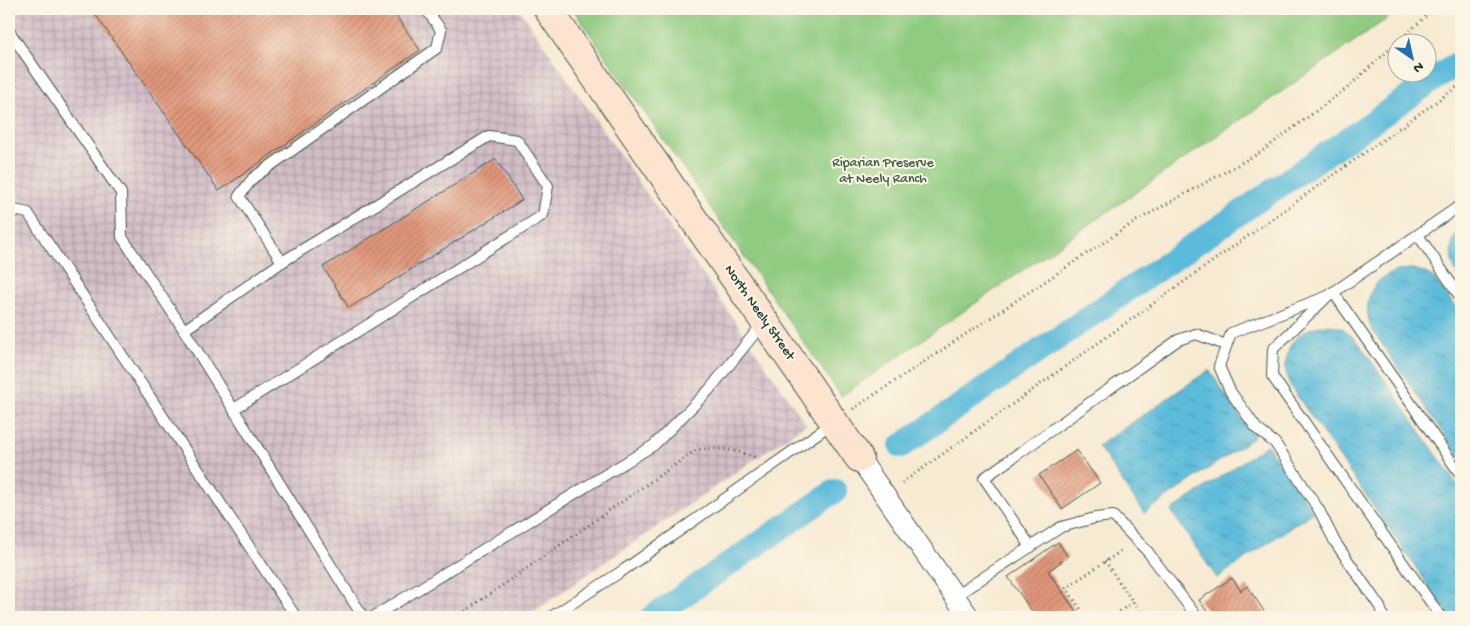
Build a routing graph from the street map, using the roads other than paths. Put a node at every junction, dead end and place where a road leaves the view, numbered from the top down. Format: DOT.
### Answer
graph roads {
  1 [pos="426,9"];
  2 [pos="548,9"];
  3 [pos="9,31"];
  4 [pos="1461,205"];
  5 [pos="9,214"];
  6 [pos="1418,235"];
  7 [pos="282,262"];
  8 [pos="1330,294"];
  9 [pos="1461,298"];
  10 [pos="765,322"];
  11 [pos="184,330"];
  12 [pos="1226,345"];
  13 [pos="234,409"];
  14 [pos="834,422"];
  15 [pos="859,458"];
  16 [pos="1461,474"];
  17 [pos="1031,547"];
  18 [pos="955,596"];
  19 [pos="296,617"];
  20 [pos="363,617"];
  21 [pos="373,617"];
  22 [pos="551,617"];
  23 [pos="969,617"];
  24 [pos="1197,617"];
  25 [pos="1383,617"];
  26 [pos="1441,617"];
  1 -- 7 [label="lane"];
  2 -- 10 [label="street, North Neely Street"];
  3 -- 11 [label="lane"];
  4 -- 6 [label="lane"];
  5 -- 19 [label="lane"];
  6 -- 8 [label="lane"];
  6 -- 9 [label="lane"];
  7 -- 11 [label="lane"];
  7 -- 13 [label="lane"];
  8 -- 12 [label="lane"];
  8 -- 16 [label="lane"];
  8 -- 26 [label="lane"];
  10 -- 14 [label="street, North Neely Street"];
  10 -- 21 [label="lane"];
  11 -- 13 [label="lane"];
  12 -- 17 [label="lane"];
  12 -- 25 [label="lane"];
  13 -- 20 [label="lane"];
  14 -- 15 [label="street, North Neely Street"];
  14 -- 22 [label="lane"];
  15 -- 18 [label="street, North Neely Street"];
  17 -- 18 [label="lane"];
  17 -- 24 [label="lane"];
  18 -- 23 [label="street, North Neely Street"];
}
